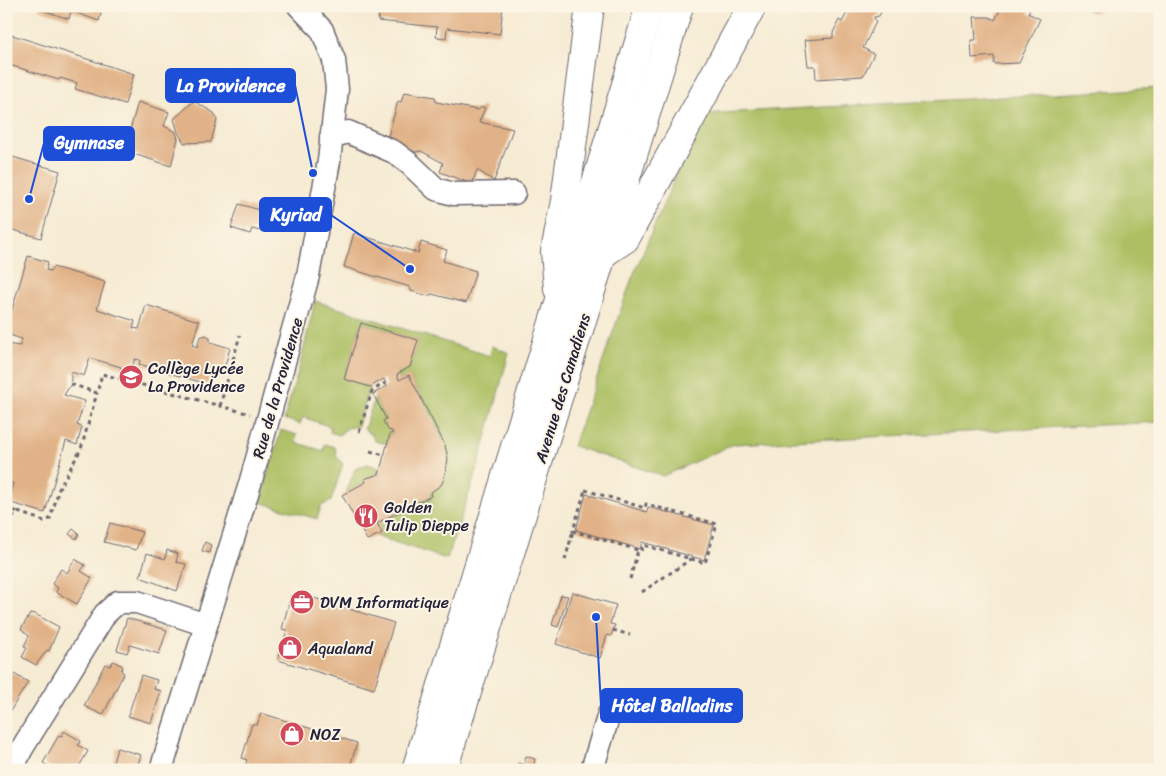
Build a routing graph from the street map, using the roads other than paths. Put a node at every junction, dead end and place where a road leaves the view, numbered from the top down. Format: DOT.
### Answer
graph roads {
  1 [pos="300,6"];
  2 [pos="590,6"];
  3 [pos="650,6"];
  4 [pos="679,6"];
  5 [pos="752,6"];
  6 [pos="332,137"];
  7 [pos="514,193"];
  8 [pos="604,253"];
  9 [pos="559,300"];
  10 [pos="206,625"];
  11 [pos="609,714"];
  12 [pos="12,770"];
  13 [pos="161,770"];
  14 [pos="416,770"];
  15 [pos="443,770"];
  16 [pos="592,770"];
  1 -- 6 [label="street, Rue de la Providence"];
  2 -- 9 [label="main road"];
  3 -- 9 [label="main road, Avenue des Canadiens"];
  4 -- 8 [label="main road, Avenue des Canadiens"];
  5 -- 8 [label="main road"];
  6 -- 7 [label="street"];
  6 -- 10 [label="street, Rue de la Providence"];
  8 -- 15 [label="main road, Avenue des Canadiens"];
  9 -- 14 [label="main road, Avenue des Canadiens"];
  10 -- 12 [label="street"];
  10 -- 13 [label="street, Rue de la Providence"];
  11 -- 16 [label="street"];
}
